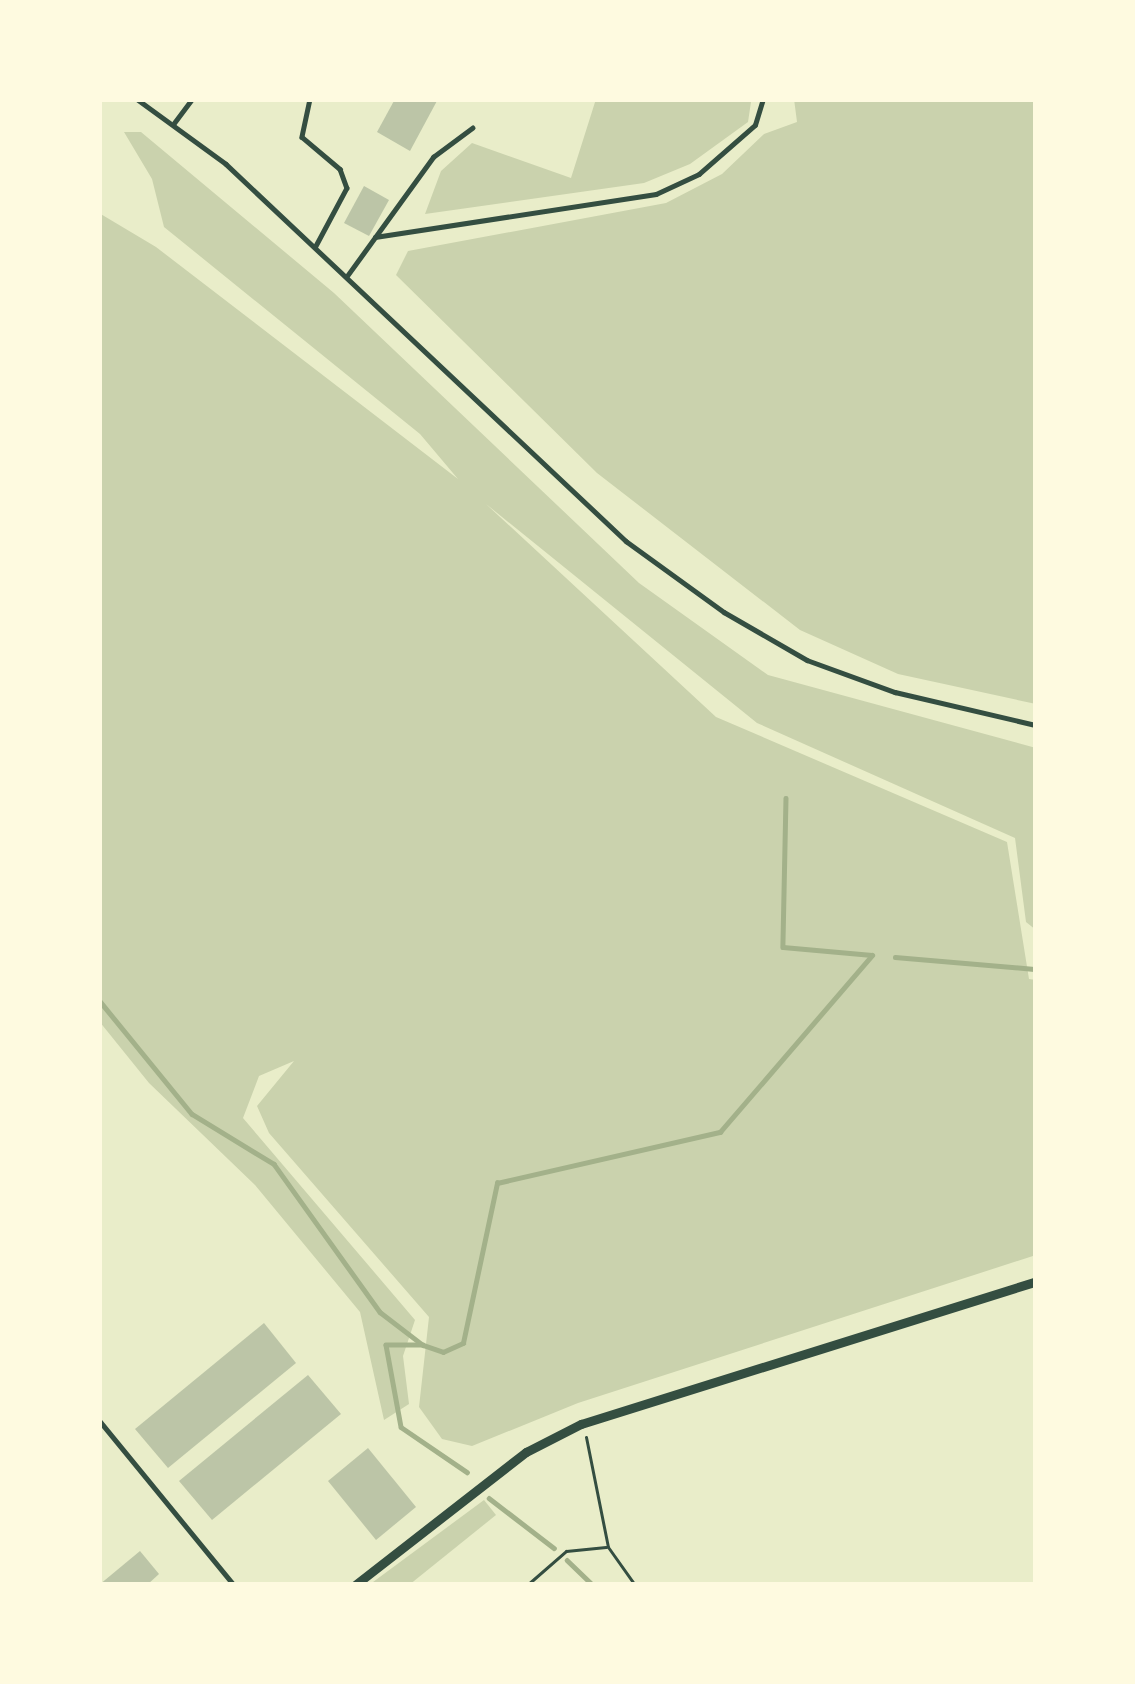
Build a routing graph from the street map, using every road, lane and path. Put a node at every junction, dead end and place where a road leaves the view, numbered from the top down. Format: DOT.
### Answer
graph roads {
  1 [pos="137,99"];
  2 [pos="192,99"];
  3 [pos="310,99"];
  4 [pos="763,99"];
  5 [pos="174,123"];
  6 [pos="472,128"];
  7 [pos="376,237"];
  8 [pos="316,245"];
  9 [pos="347,276"];
  10 [pos="1036,725"];
  11 [pos="1036,1281"];
  12 [pos="99,1420"];
  13 [pos="581,1424"];
  14 [pos="608,1547"];
  15 [pos="234,1585"];
  16 [pos="356,1585"];
  17 [pos="527,1585"];
  18 [pos="635,1585"];
  1 -- 5 [label="lane"];
  2 -- 5 [label="lane"];
  3 -- 8 [label="lane"];
  4 -- 7 [label="lane"];
  5 -- 8 [label="lane"];
  6 -- 7 [label="lane"];
  7 -- 9 [label="lane"];
  8 -- 9 [label="lane"];
  9 -- 10 [label="lane"];
  11 -- 13 [label="street"];
  12 -- 15 [label="lane"];
  13 -- 14 [label="path"];
  13 -- 16 [label="street"];
  14 -- 17 [label="path"];
  14 -- 18 [label="path"];
}
